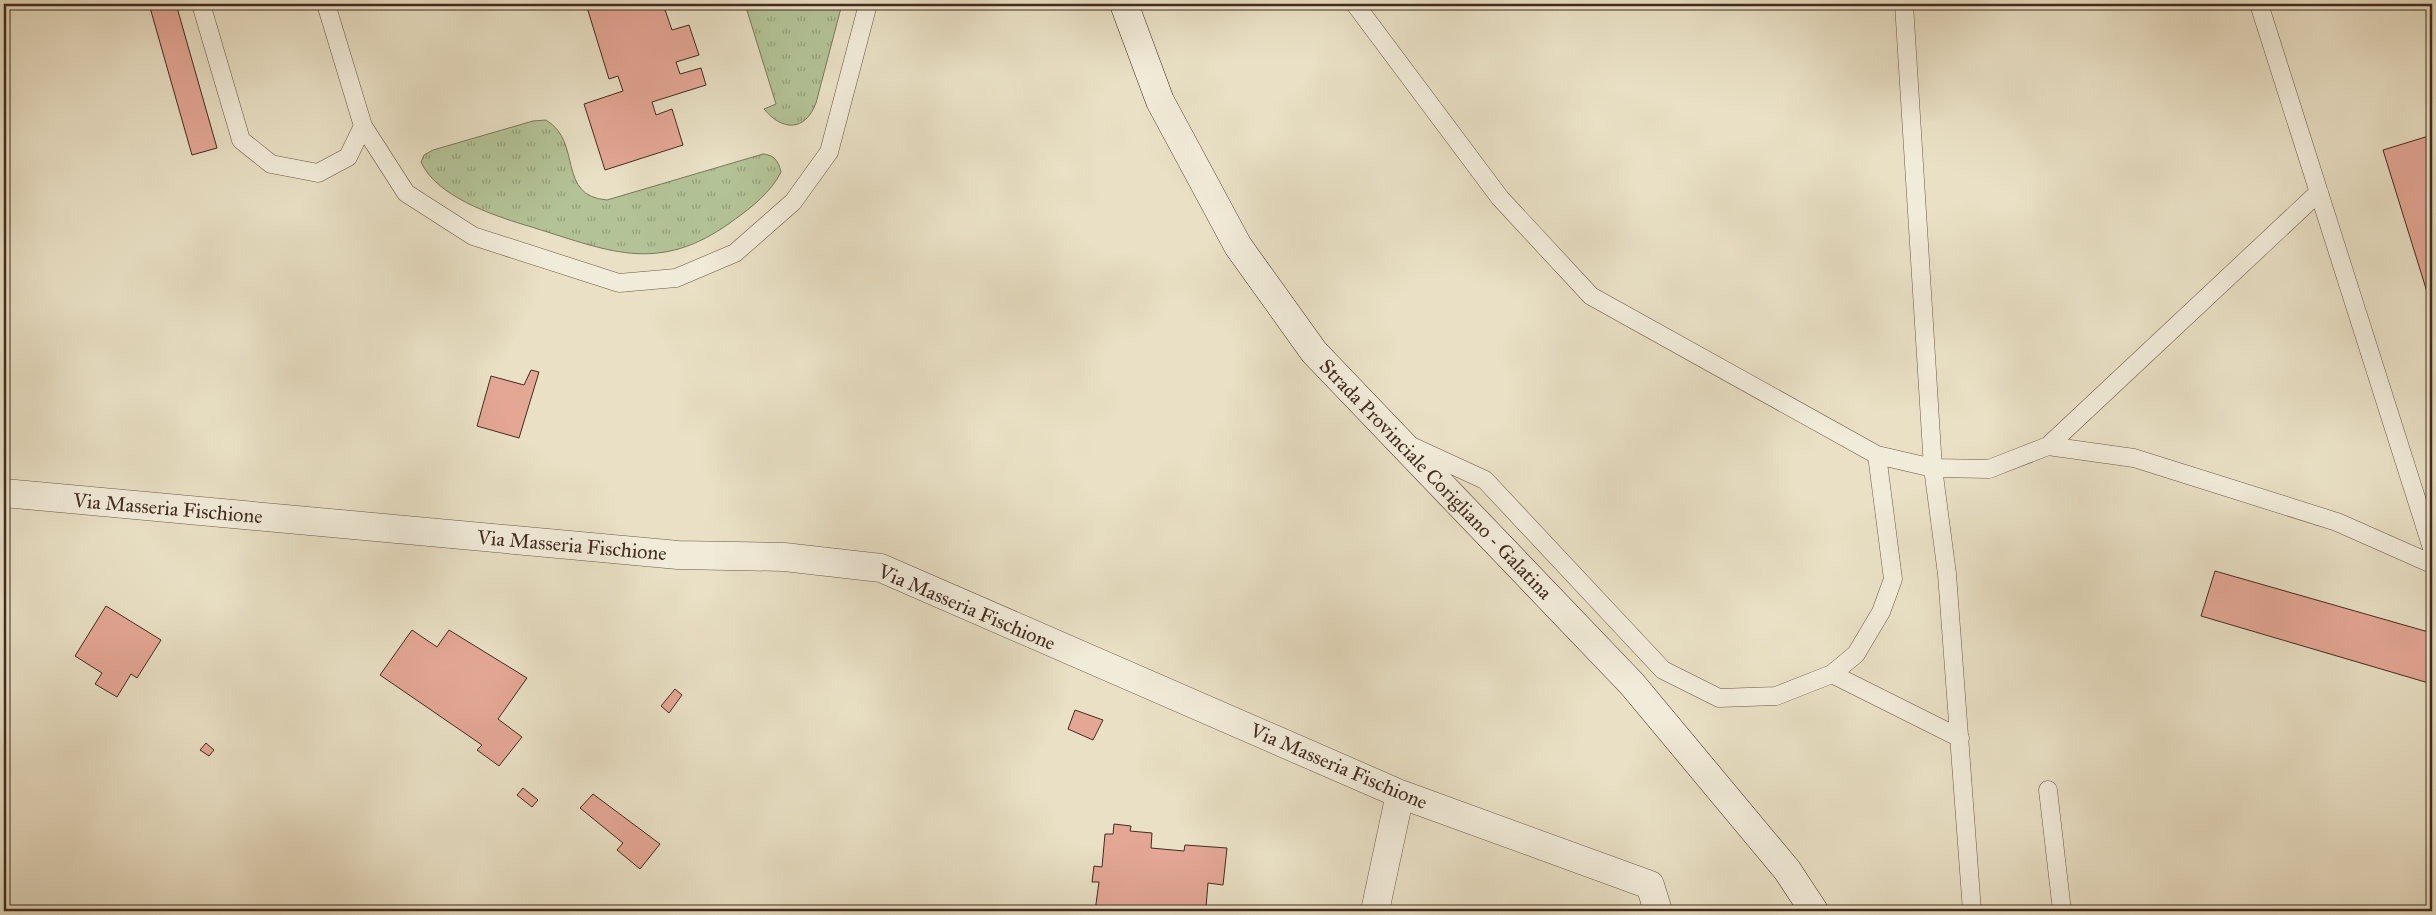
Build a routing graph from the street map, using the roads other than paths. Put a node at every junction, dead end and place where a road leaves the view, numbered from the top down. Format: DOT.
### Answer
graph roads {
  1 [pos="201,4"];
  2 [pos="326,4"];
  3 [pos="868,4"];
  4 [pos="1124,4"];
  5 [pos="1355,4"];
  6 [pos="1904,4"];
  7 [pos="2259,4"];
  8 [pos="363,126"];
  9 [pos="2319,192"];
  10 [pos="1400,442"];
  11 [pos="2048,446"];
  12 [pos="1877,455"];
  13 [pos="1933,468"];
  14 [pos="4,493"];
  15 [pos="2432,548"];
  16 [pos="2432,564"];
  17 [pos="1832,674"];
  18 [pos="1960,738"];
  19 [pos="2048,790"];
  20 [pos="1400,794"];
  21 [pos="1375,911"];
  22 [pos="1658,911"];
  23 [pos="1814,911"];
  24 [pos="1972,911"];
  25 [pos="2062,911"];
  1 -- 8 [label="lane"];
  2 -- 8 [label="lane"];
  3 -- 8 [label="lane"];
  4 -- 10 [label="street, Strada Provinciale Corigliano - Galatina"];
  5 -- 12 [label="lane"];
  6 -- 13 [label="lane"];
  7 -- 9 [label="lane"];
  9 -- 11 [label="lane"];
  9 -- 15 [label="lane"];
  10 -- 17 [label="lane"];
  10 -- 23 [label="street, Strada Provinciale Corigliano - Galatina"];
  11 -- 13 [label="lane"];
  11 -- 16 [label="lane"];
  12 -- 13 [label="lane"];
  12 -- 17 [label="lane"];
  13 -- 18 [label="lane"];
  14 -- 20 [label="street, Via Masseria Fischione"];
  17 -- 18 [label="lane"];
  18 -- 24 [label="lane"];
  19 -- 25 [label="lane"];
  20 -- 21 [label="street"];
  20 -- 22 [label="street, Via Masseria Fischione"];
}
